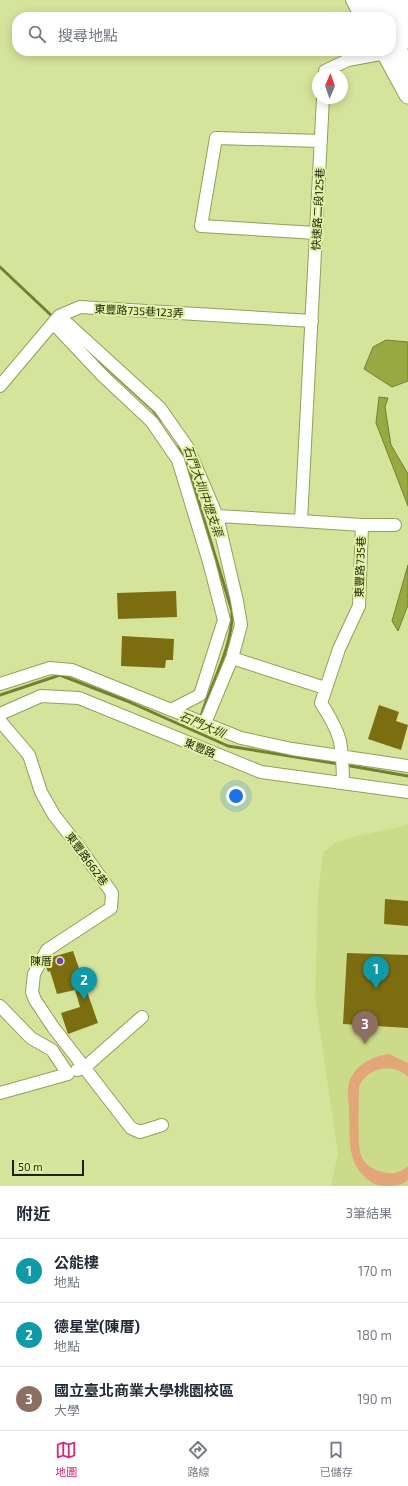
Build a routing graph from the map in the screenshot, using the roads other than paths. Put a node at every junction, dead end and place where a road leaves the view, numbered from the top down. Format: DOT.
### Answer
graph roads {
  1 [pos="352,0"];
  2 [pos="360,0"];
  3 [pos="372,0"];
  4 [pos="386,0"];
  5 [pos="394,0"];
  6 [pos="400,0"];
  7 [pos="358,12"];
  8 [pos="366,12"];
  9 [pos="378,12"];
  10 [pos="393,12"];
  11 [pos="408,13"];
  12 [pos="396,18"];
  13 [pos="408,24"];
  14 [pos="408,40"];
  15 [pos="396,46"];
  16 [pos="365,56"];
  17 [pos="384,56"];
  18 [pos="384,56"];
  19 [pos="385,56"];
  20 [pos="331,68"];
  21 [pos="408,68"];
  22 [pos="408,86"];
  23 [pos="408,95"];
  24 [pos="323,104"];
  25 [pos="408,105"];
  26 [pos="321,141"];
  27 [pos="316,233"];
  28 [pos="56,320"];
  29 [pos="312,321"];
  30 [pos="0,386"];
  31 [pos="217,516"];
  32 [pos="301,521"];
  33 [pos="362,525"];
  34 [pos="395,525"];
  35 [pos="232,658"];
  36 [pos="0,684"];
  37 [pos="324,688"];
  38 [pos="171,710"];
  39 [pos="0,714"];
  40 [pos="0,721"];
  41 [pos="205,723"];
  42 [pos="343,762"];
  43 [pos="408,766"];
  44 [pos="343,783"];
  45 [pos="408,792"];
  46 [pos="0,1006"];
  47 [pos="142,1017"];
  48 [pos="84,1068"];
  49 [pos="68,1074"];
  50 [pos="0,1093"];
  51 [pos="162,1125"];
  1 -- 7 [label="street"];
  2 -- 8 [label="highway"];
  3 -- 9 [label="highway"];
  4 -- 10 [label="highway"];
  5 -- 13 [label="main road"];
  6 -- 11 [label="highway"];
  12 -- 14 [label="highway"];
  15 -- 21 [label="highway"];
  16 -- 20 [label="street"];
  17 -- 23 [label="highway"];
  18 -- 25 [label="street"];
  19 -- 22 [label="main road"];
  24 -- 26 [label="street, 快速路二段125巷"];
  26 -- 27 [label="street, 快速路二段125巷"];
  26 -- 27 [label="street"];
  27 -- 29 [label="street, 快速路二段125巷"];
  28 -- 29 [label="street, 東豐路735巷123弄"];
  28 -- 30 [label="street, 東豐路735巷123弄"];
  28 -- 31 [label="street"];
  28 -- 38 [label="street"];
  29 -- 32 [label="street"];
  31 -- 32 [label="street, 東豐路735巷"];
  31 -- 35 [label="street"];
  32 -- 33 [label="street, 東豐路735巷"];
  33 -- 34 [label="street"];
  33 -- 37 [label="street, 東豐路735巷"];
  35 -- 37 [label="street"];
  35 -- 41 [label="street"];
  36 -- 38 [label="street"];
  37 -- 42 [label="street, 東豐路735巷"];
  38 -- 41 [label="street"];
  39 -- 44 [label="street, 東豐路"];
  40 -- 48 [label="street, 東豐路662巷"];
  41 -- 42 [label="street"];
  42 -- 43 [label="street"];
  42 -- 44 [label="street, 東豐路735巷"];
  44 -- 45 [label="street, 東豐路"];
  46 -- 49 [label="street"];
  47 -- 48 [label="street"];
  48 -- 49 [label="street"];
  48 -- 51 [label="street, 東豐路662巷"];
  49 -- 50 [label="street"];
}
